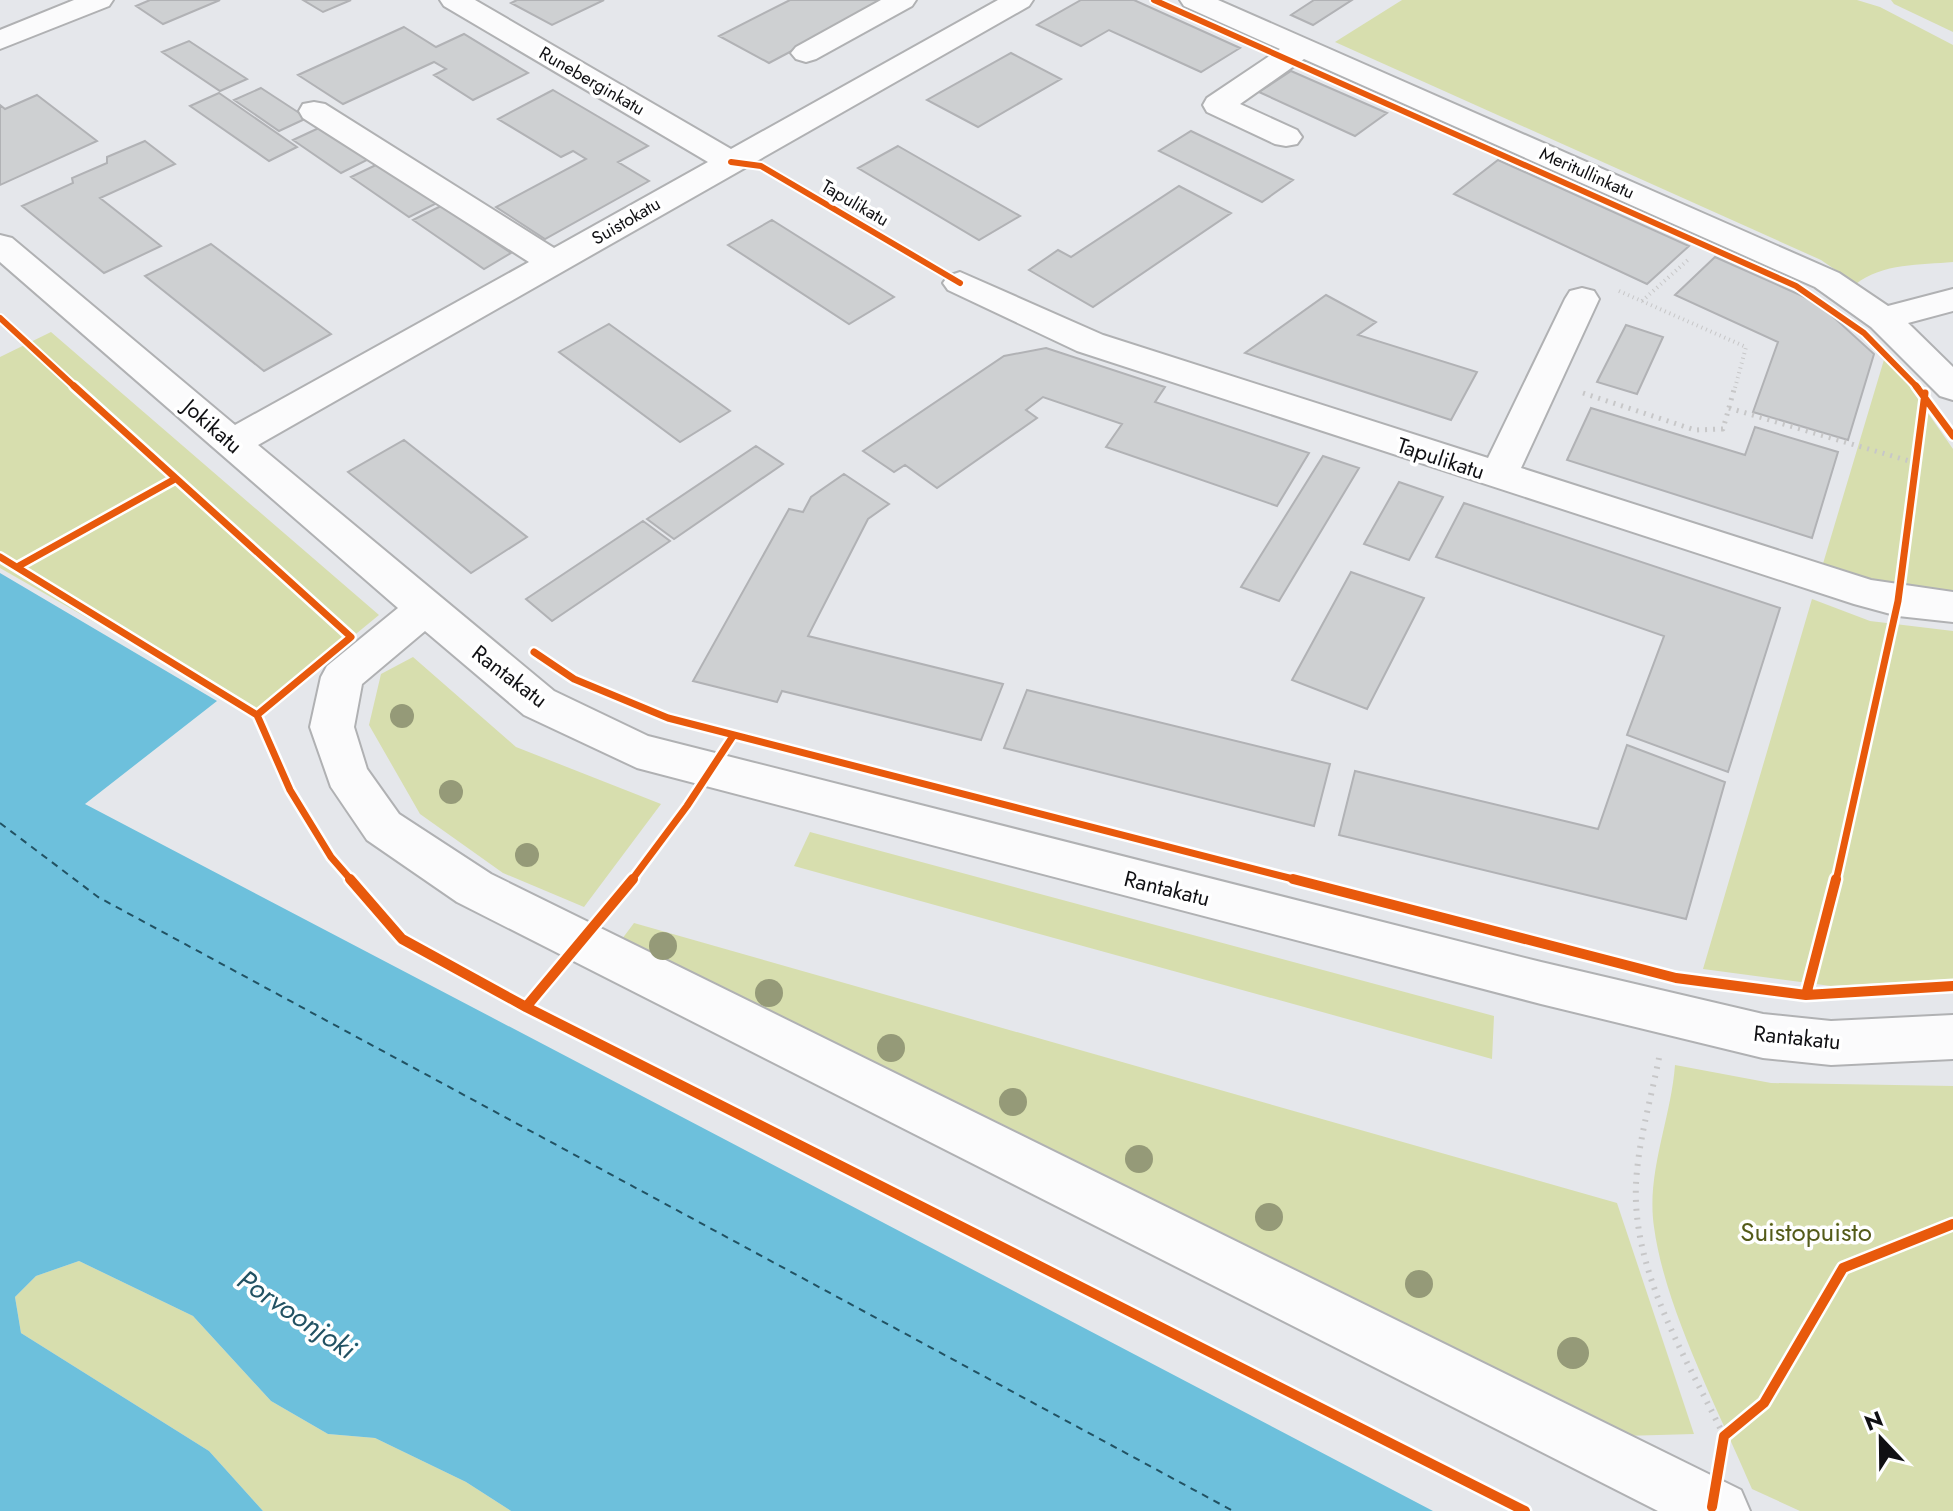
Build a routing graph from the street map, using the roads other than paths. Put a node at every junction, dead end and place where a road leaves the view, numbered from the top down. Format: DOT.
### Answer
graph roads {
  1 [pos="99,0"];
  2 [pos="902,0"];
  3 [pos="1019,0"];
  4 [pos="1194,0"];
  5 [pos="476,4"];
  6 [pos="0,40"];
  7 [pos="1302,47"];
  8 [pos="806,53"];
  9 [pos="314,111"];
  10 [pos="1286,137"];
  11 [pos="731,162"];
  12 [pos="0,245"];
  13 [pos="554,263"];
  14 [pos="960,283"];
  15 [pos="1582,299"];
  16 [pos="1953,300"];
  17 [pos="1883,319"];
  18 [pos="1953,388"];
  19 [pos="233,443"];
  20 [pos="1498,477"];
  21 [pos="1953,607"];
  22 [pos="426,608"];
  23 [pos="1953,1037"];
  24 [pos="1716,1509"];
  1 -- 6 [label="street"];
  2 -- 8 [label="street"];
  3 -- 11 [label="street, Suistokatu"];
  4 -- 7 [label="street, Meritullinkatu"];
  5 -- 11 [label="street, Runeberginkatu"];
  7 -- 10 [label="street"];
  7 -- 17 [label="street, Meritullinkatu"];
  9 -- 13 [label="street"];
  11 -- 13 [label="street, Suistokatu"];
  12 -- 19 [label="street, Jokikatu"];
  13 -- 19 [label="street, Suistokatu"];
  14 -- 20 [label="street, Tapulikatu"];
  15 -- 20 [label="street"];
  16 -- 17 [label="street"];
  17 -- 18 [label="street, Meritullinkatu"];
  19 -- 22 [label="street, Jokikatu"];
  20 -- 21 [label="street, Tapulikatu"];
  22 -- 23 [label="street, Rantakatu"];
  22 -- 24 [label="street"];
}
